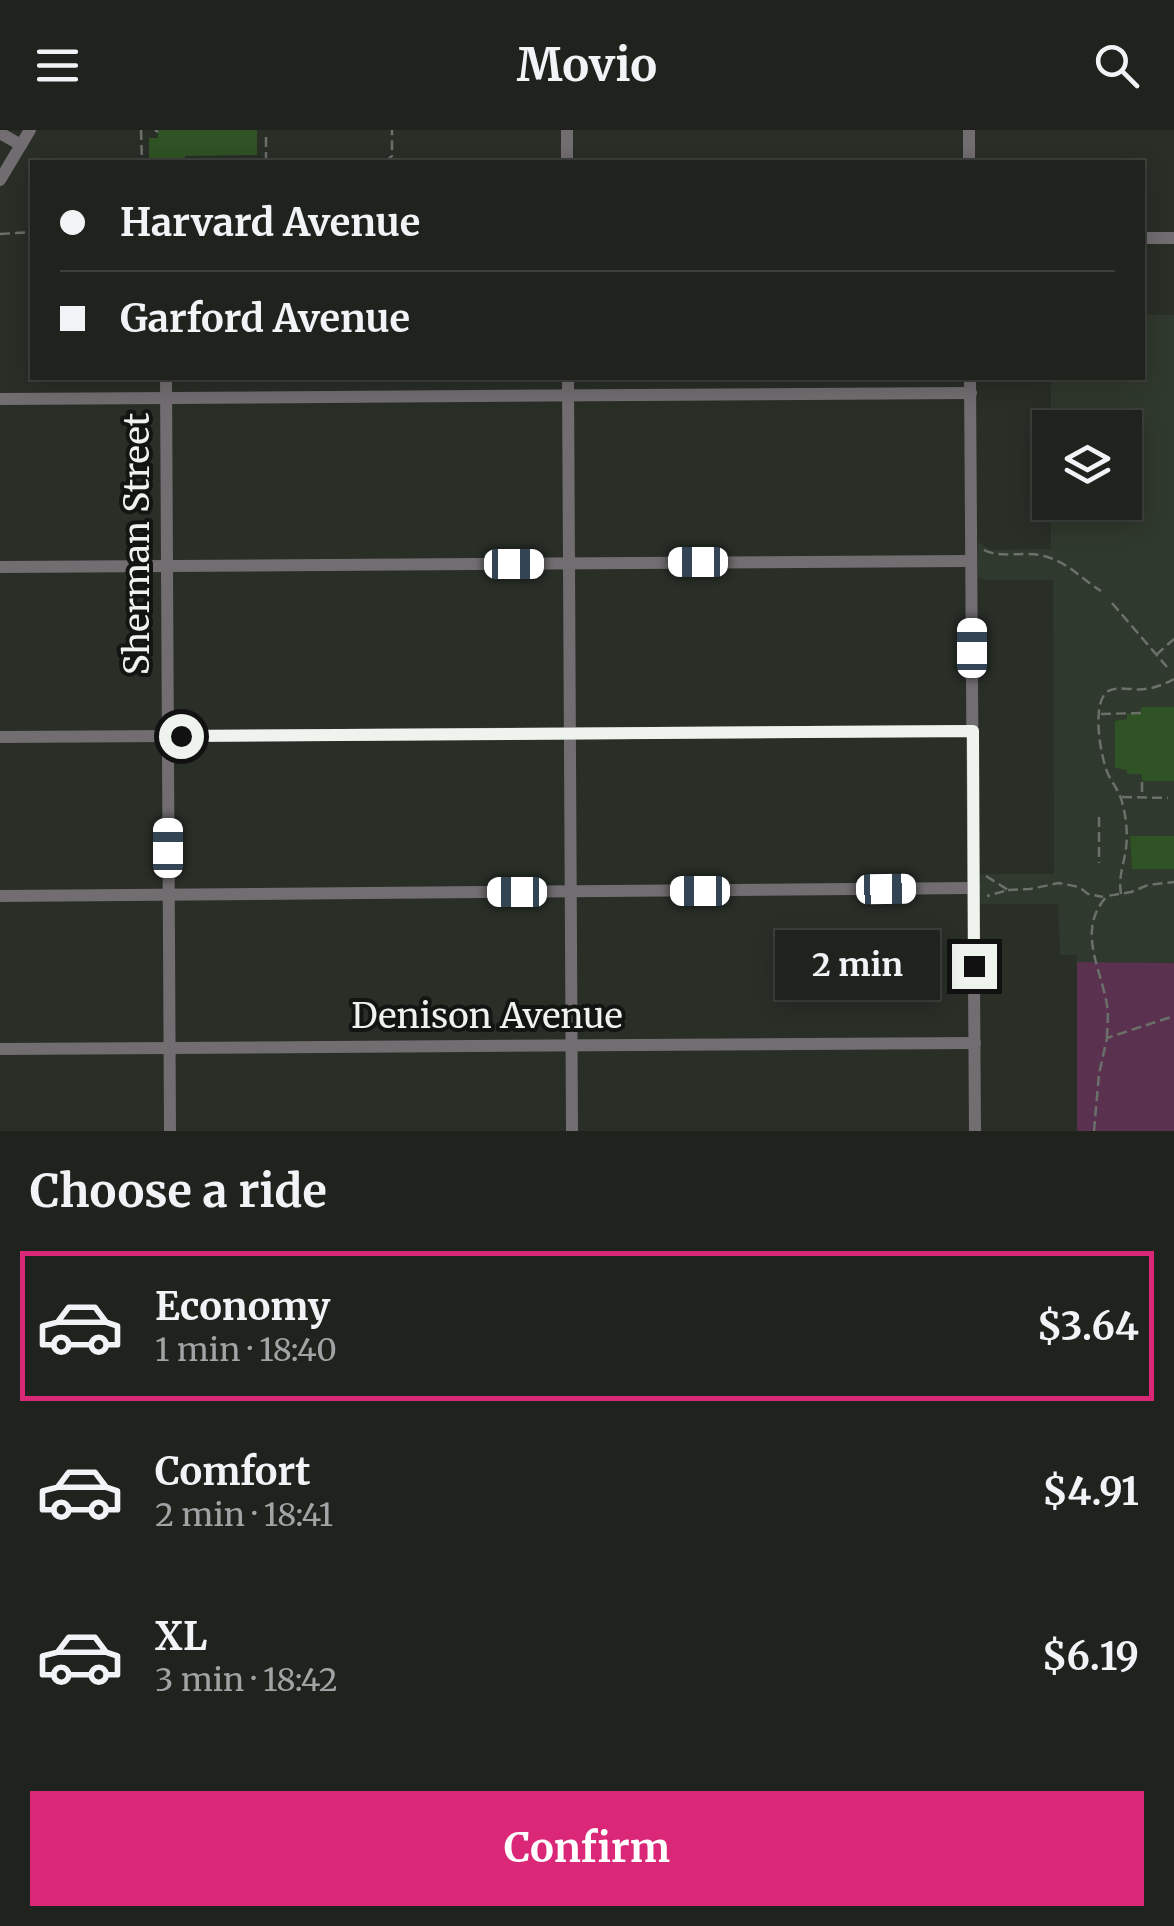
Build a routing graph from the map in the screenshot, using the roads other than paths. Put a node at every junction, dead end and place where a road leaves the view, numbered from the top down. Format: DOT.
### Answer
graph roads {
  1 [pos="30,130"];
  2 [pos="568,130"];
  3 [pos="969,130"];
  4 [pos="0,133"];
  5 [pos="21,145"];
  6 [pos="567,160"];
  7 [pos="969,160"];
  8 [pos="2,170"];
  9 [pos="1145,238"];
  10 [pos="1174,238"];
  11 [pos="166,380"];
  12 [pos="568,380"];
  13 [pos="970,380"];
  14 [pos="970,393"];
  15 [pos="568,395"];
  16 [pos="166,398"];
  17 [pos="0,399"];
  18 [pos="972,561"];
  19 [pos="570,563"];
  20 [pos="167,566"];
  21 [pos="0,567"];
  22 [pos="973,731"];
  23 [pos="570,734"];
  24 [pos="168,736"];
  25 [pos="0,737"];
  26 [pos="571,892"];
  27 [pos="980,892"];
  28 [pos="169,895"];
  29 [pos="0,896"];
  30 [pos="975,1043"];
  31 [pos="572,1046"];
  32 [pos="170,1048"];
  33 [pos="0,1049"];
  34 [pos="170,1131"];
  35 [pos="572,1131"];
  36 [pos="975,1131"];
  1 -- 5 [label="street"];
  2 -- 6 [label="street"];
  3 -- 7 [label="street"];
  4 -- 5 [label="street"];
  5 -- 8 [label="street"];
  9 -- 10 [label="street"];
  11 -- 16 [label="street, Sherman Street"];
  12 -- 15 [label="street"];
  13 -- 14 [label="street"];
  14 -- 15 [label="street"];
  14 -- 18 [label="street"];
  15 -- 16 [label="street"];
  15 -- 19 [label="street"];
  16 -- 17 [label="street"];
  16 -- 20 [label="street, Sherman Street"];
  18 -- 19 [label="street"];
  18 -- 22 [label="street"];
  19 -- 20 [label="street"];
  19 -- 23 [label="street"];
  20 -- 21 [label="street"];
  20 -- 24 [label="street, Sherman Street"];
  22 -- 23 [label="street"];
  22 -- 27 [label="street"];
  23 -- 24 [label="street"];
  23 -- 26 [label="street"];
  24 -- 25 [label="street"];
  24 -- 28 [label="street, Sherman Street"];
  26 -- 27 [label="street"];
  26 -- 28 [label="street"];
  26 -- 31 [label="street"];
  27 -- 30 [label="street"];
  28 -- 29 [label="street"];
  28 -- 32 [label="street, Sherman Street"];
  30 -- 31 [label="street, Denison Avenue"];
  30 -- 36 [label="street"];
  31 -- 32 [label="street, Denison Avenue"];
  31 -- 35 [label="street"];
  32 -- 33 [label="street, Denison Avenue"];
  32 -- 34 [label="street, Sherman Street"];
}
